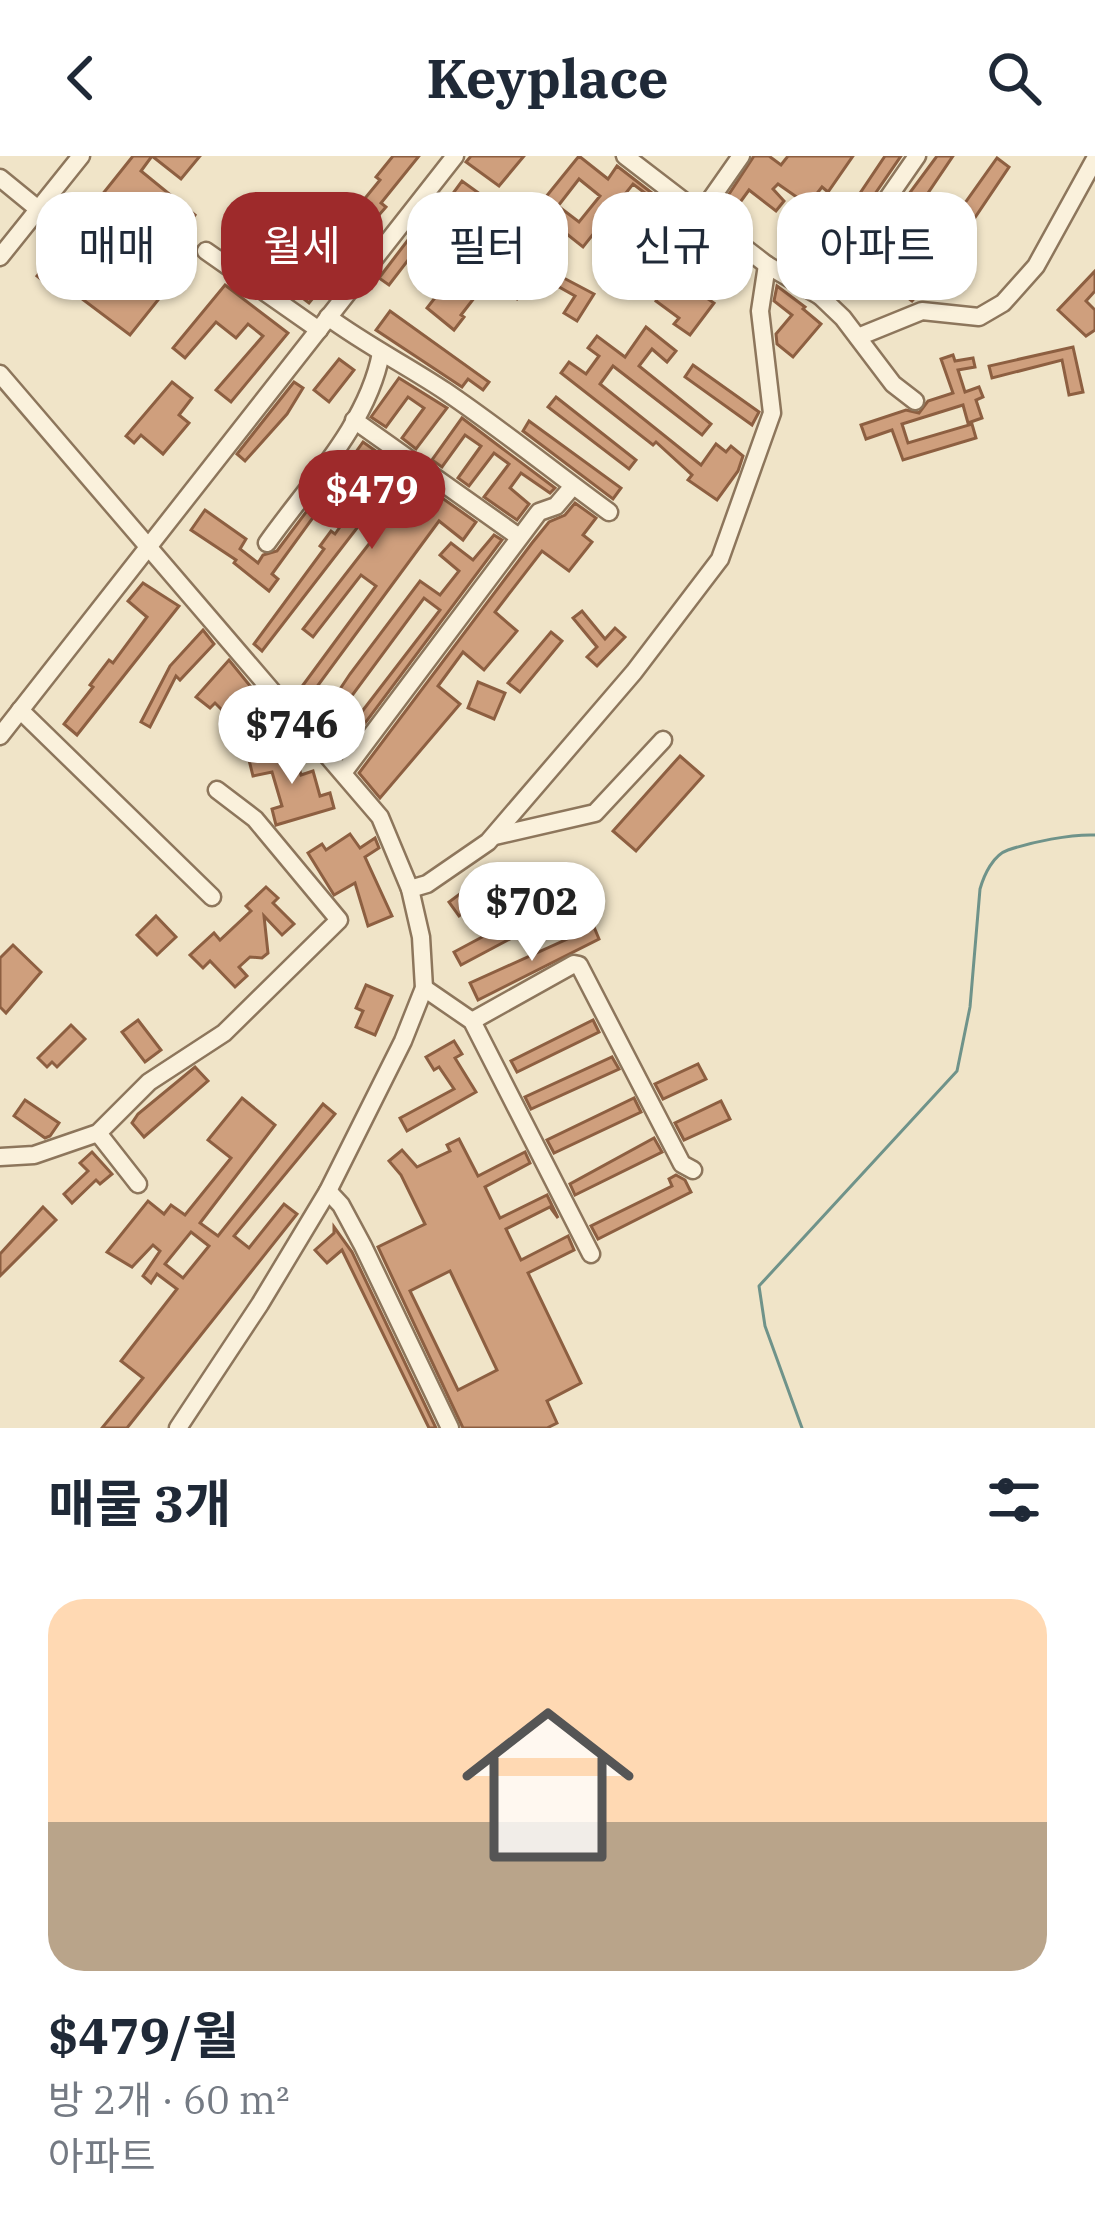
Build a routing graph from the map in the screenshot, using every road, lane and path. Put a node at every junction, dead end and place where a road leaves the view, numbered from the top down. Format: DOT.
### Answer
graph roads {
  1 [pos="80,156"];
  2 [pos="455,156"];
  3 [pos="625,156"];
  4 [pos="741,156"];
  5 [pos="917,156"];
  6 [pos="1095,159"];
  7 [pos="0,178"];
  8 [pos="51,192"];
  9 [pos="673,192"];
  10 [pos="716,192"];
  11 [pos="892,192"];
  12 [pos="36,207"];
  13 [pos="36,212"];
  14 [pos="206,250"];
  15 [pos="753,254"];
  16 [pos="0,257"];
  17 [pos="767,265"];
  18 [pos="777,271"];
  19 [pos="824,300"];
  20 [pos="323,323"];
  21 [pos="858,337"];
  22 [pos="381,353"];
  23 [pos="0,374"];
  24 [pos="915,401"];
  25 [pos="354,420"];
  26 [pos="573,486"];
  27 [pos="609,512"];
  28 [pos="519,537"];
  29 [pos="267,543"];
  30 [pos="148,546"];
  31 [pos="20,710"];
  32 [pos="0,736"];
  33 [pos="663,740"];
  34 [pos="343,773"];
  35 [pos="217,790"];
  36 [pos="494,836"];
  37 [pos="410,889"];
  38 [pos="212,897"];
  39 [pos="424,988"];
  40 [pos="472,1022"];
  41 [pos="98,1133"];
  42 [pos="0,1157"];
  43 [pos="693,1170"];
  44 [pos="138,1184"];
  45 [pos="328,1191"];
  46 [pos="591,1254"];
  47 [pos="178,1428"];
  48 [pos="450,1428"];
  1 -- 8 [label="street"];
  2 -- 20 [label="street"];
  3 -- 9 [label="street"];
  4 -- 10 [label="street"];
  5 -- 11 [label="street"];
  6 -- 21 [label="street"];
  7 -- 12 [label="street"];
  13 -- 16 [label="street"];
  14 -- 20 [label="street"];
  15 -- 17 [label="street"];
  17 -- 18 [label="street"];
  17 -- 36 [label="street"];
  19 -- 21 [label="street"];
  20 -- 22 [label="street"];
  20 -- 30 [label="street"];
  21 -- 24 [label="street"];
  22 -- 25 [label="street"];
  22 -- 26 [label="street"];
  23 -- 30 [label="street"];
  25 -- 28 [label="street"];
  25 -- 29 [label="street"];
  26 -- 27 [label="street"];
  26 -- 28 [label="street"];
  28 -- 34 [label="street"];
  30 -- 31 [label="street"];
  30 -- 34 [label="street"];
  31 -- 32 [label="street"];
  31 -- 38 [label="street"];
  33 -- 36 [label="street"];
  34 -- 37 [label="street"];
  35 -- 41 [label="street"];
  36 -- 37 [label="street"];
  37 -- 39 [label="street"];
  39 -- 40 [label="street"];
  39 -- 45 [label="street"];
  40 -- 43 [label="street"];
  40 -- 46 [label="street"];
  41 -- 42 [label="street"];
  41 -- 44 [label="street"];
  45 -- 47 [label="street"];
  45 -- 48 [label="street"];
}
